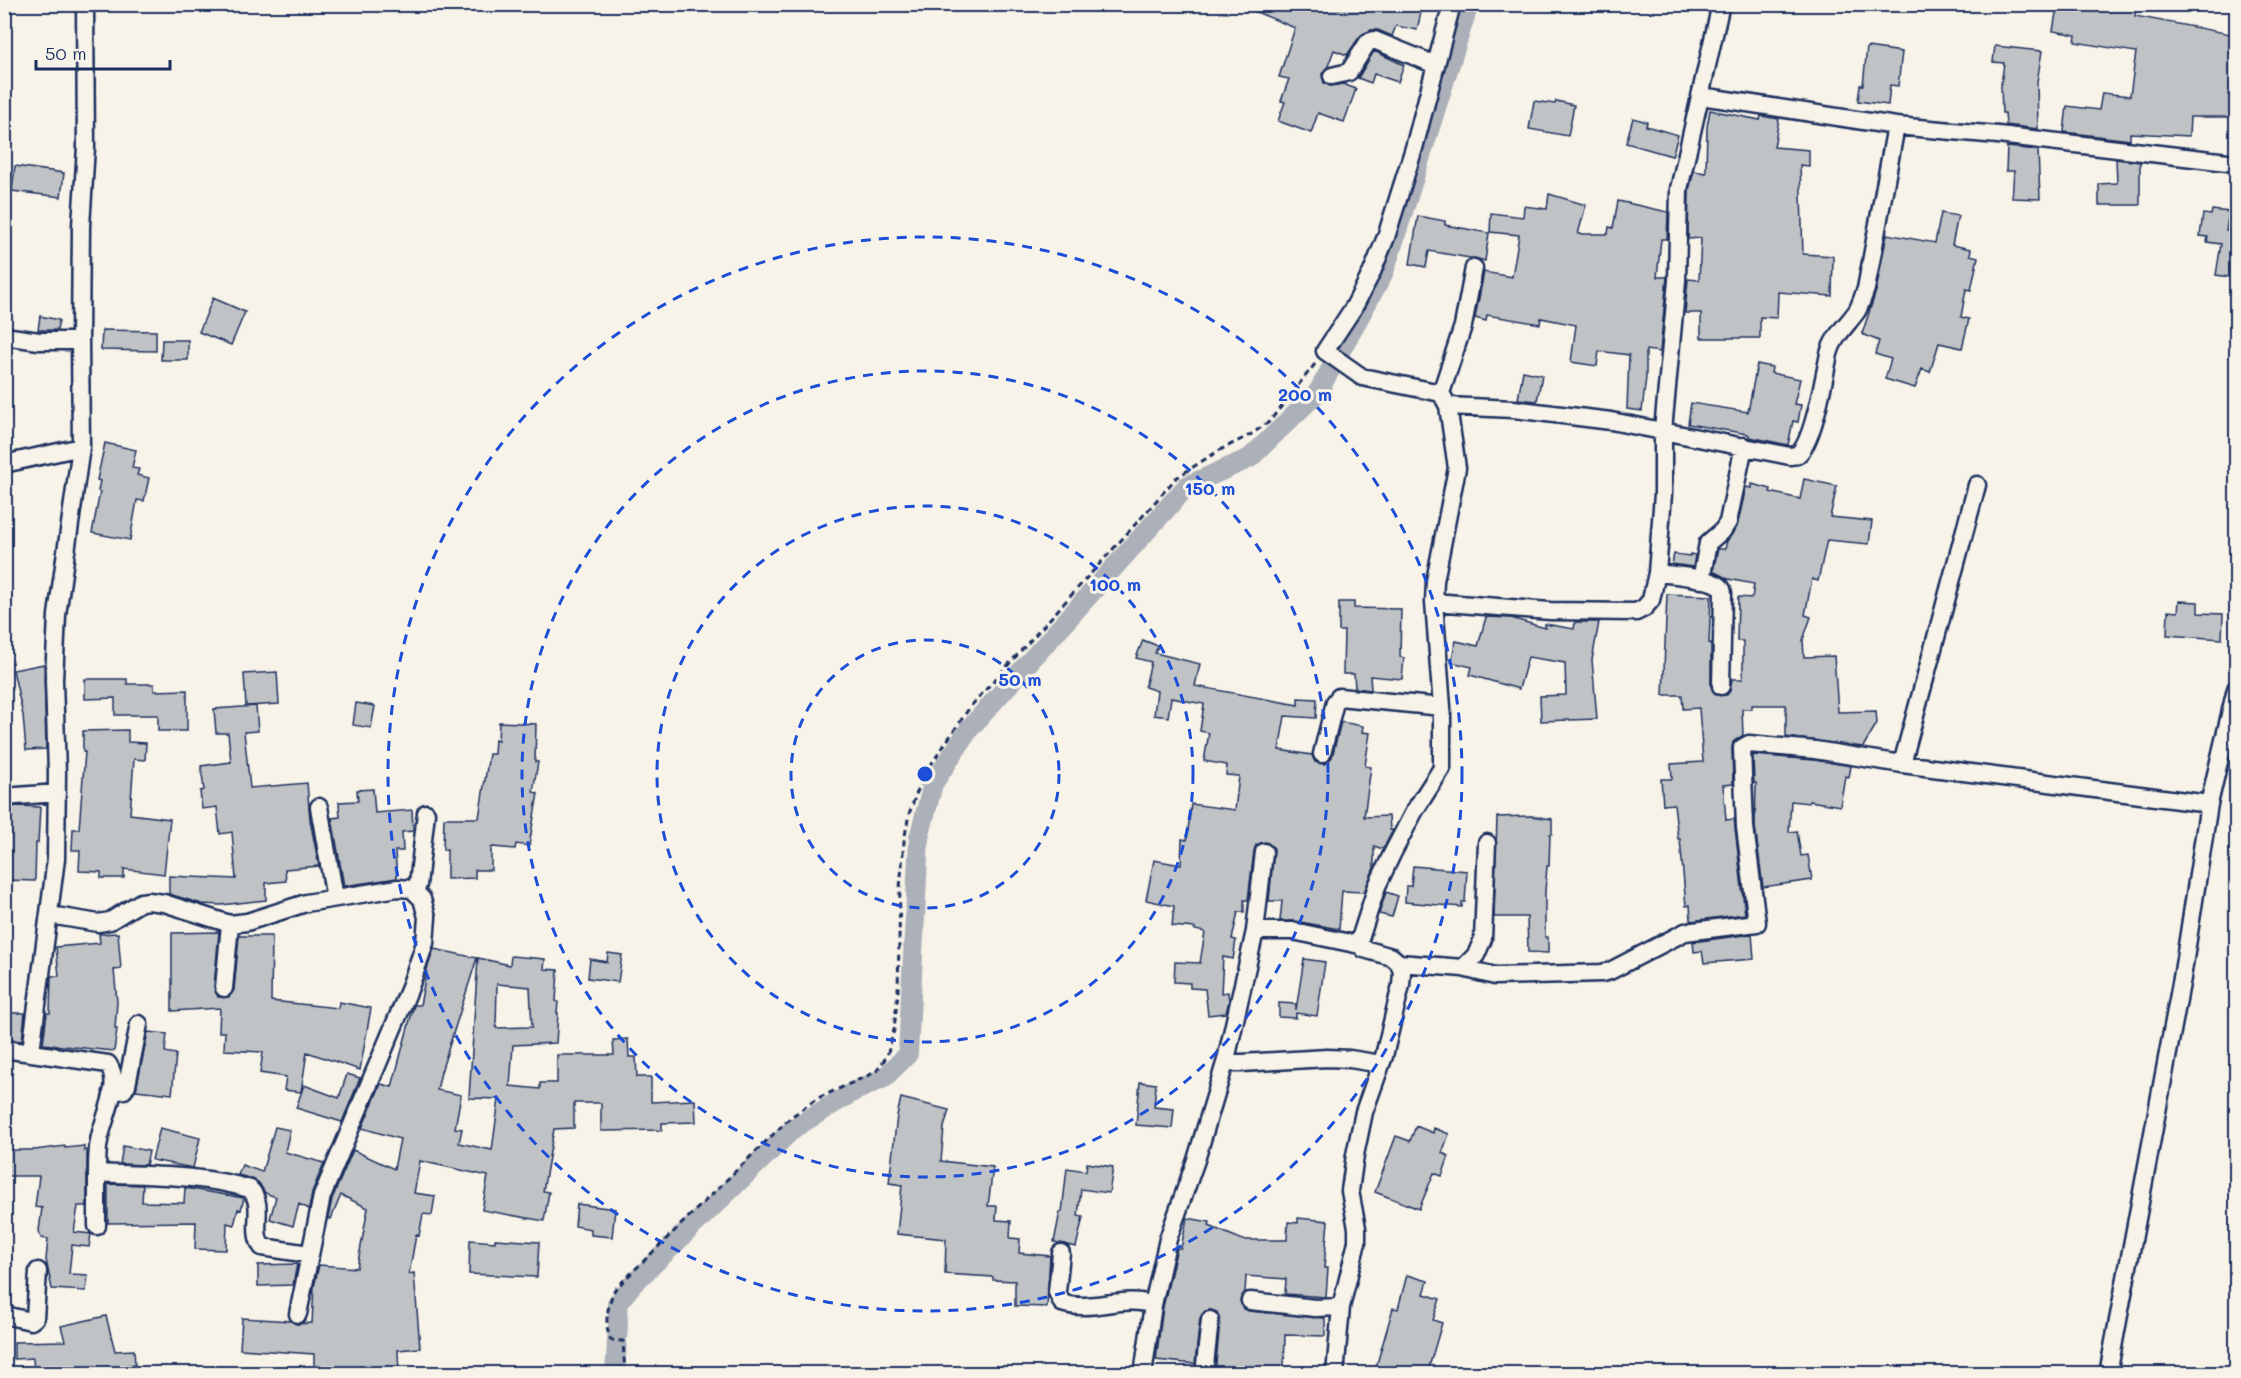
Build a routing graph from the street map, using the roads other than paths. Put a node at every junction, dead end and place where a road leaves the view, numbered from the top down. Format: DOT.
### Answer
graph roads {
  1 [pos="85,4"];
  2 [pos="1452,4"];
  3 [pos="1721,4"];
  4 [pos="1436,65"];
  5 [pos="1332,76"];
  6 [pos="1701,96"];
  7 [pos="1896,126"];
  8 [pos="2236,162"];
  9 [pos="1474,268"];
  10 [pos="4,336"];
  11 [pos="80,341"];
  12 [pos="1445,399"];
  13 [pos="1663,430"];
  14 [pos="1744,446"];
  15 [pos="81,447"];
  16 [pos="4,464"];
  17 [pos="1977,485"];
  18 [pos="1657,573"];
  19 [pos="1701,580"];
  20 [pos="1434,602"];
  21 [pos="1721,686"];
  22 [pos="2236,689"];
  23 [pos="1442,707"];
  24 [pos="1322,754"];
  25 [pos="1902,764"];
  26 [pos="57,793"];
  27 [pos="4,797"];
  28 [pos="2209,804"];
  29 [pos="319,807"];
  30 [pos="426,813"];
  31 [pos="1487,843"];
  32 [pos="1264,852"];
  33 [pos="412,889"];
  34 [pos="335,898"];
  35 [pos="50,915"];
  36 [pos="230,924"];
  37 [pos="1255,931"];
  38 [pos="1360,945"];
  39 [pos="1399,963"];
  40 [pos="1463,968"];
  41 [pos="224,988"];
  42 [pos="139,1024"];
  43 [pos="4,1048"];
  44 [pos="31,1051"];
  45 [pos="1226,1059"];
  46 [pos="1381,1064"];
  47 [pos="112,1092"];
  48 [pos="96,1173"];
  49 [pos="97,1227"];
  50 [pos="1061,1253"];
  51 [pos="309,1254"];
  52 [pos="38,1271"];
  53 [pos="1250,1301"];
  54 [pos="1153,1305"];
  55 [pos="1341,1307"];
  56 [pos="298,1314"];
  57 [pos="4,1315"];
  58 [pos="1210,1320"];
  59 [pos="1143,1374"];
  60 [pos="1204,1374"];
  61 [pos="1335,1374"];
  62 [pos="2108,1374"];
  1 -- 11 [label="street"];
  2 -- 4 [label="street"];
  3 -- 6 [label="street"];
  4 -- 5 [label="street"];
  4 -- 12 [label="street"];
  6 -- 7 [label="street"];
  6 -- 13 [label="street"];
  7 -- 8 [label="street"];
  7 -- 14 [label="street"];
  9 -- 12 [label="street"];
  10 -- 11 [label="street"];
  11 -- 15 [label="street"];
  12 -- 13 [label="street"];
  12 -- 20 [label="street"];
  13 -- 14 [label="street"];
  13 -- 18 [label="street"];
  14 -- 19 [label="street"];
  15 -- 16 [label="street"];
  15 -- 26 [label="street"];
  17 -- 25 [label="street"];
  18 -- 19 [label="street"];
  18 -- 20 [label="street"];
  19 -- 21 [label="street"];
  20 -- 23 [label="street"];
  22 -- 28 [label="street"];
  23 -- 24 [label="street"];
  23 -- 38 [label="street"];
  25 -- 28 [label="street"];
  25 -- 40 [label="street"];
  26 -- 27 [label="street"];
  26 -- 35 [label="street"];
  28 -- 62 [label="street"];
  29 -- 34 [label="street"];
  30 -- 33 [label="street"];
  31 -- 40 [label="street"];
  32 -- 37 [label="street"];
  33 -- 34 [label="street"];
  33 -- 51 [label="street"];
  34 -- 36 [label="street"];
  35 -- 36 [label="street"];
  35 -- 44 [label="street"];
  36 -- 41 [label="street"];
  37 -- 38 [label="street"];
  37 -- 45 [label="street"];
  38 -- 39 [label="street"];
  39 -- 40 [label="street"];
  39 -- 46 [label="street"];
  42 -- 47 [label="street"];
  43 -- 44 [label="street"];
  44 -- 47 [label="street"];
  45 -- 46 [label="street"];
  45 -- 54 [label="street"];
  46 -- 55 [label="street"];
  47 -- 48 [label="street"];
  48 -- 49 [label="street"];
  48 -- 51 [label="street"];
  50 -- 54 [label="street"];
  51 -- 56 [label="street"];
  52 -- 57 [label="street"];
  53 -- 55 [label="street"];
  54 -- 59 [label="street"];
  55 -- 61 [label="street"];
  58 -- 60 [label="street"];
}
